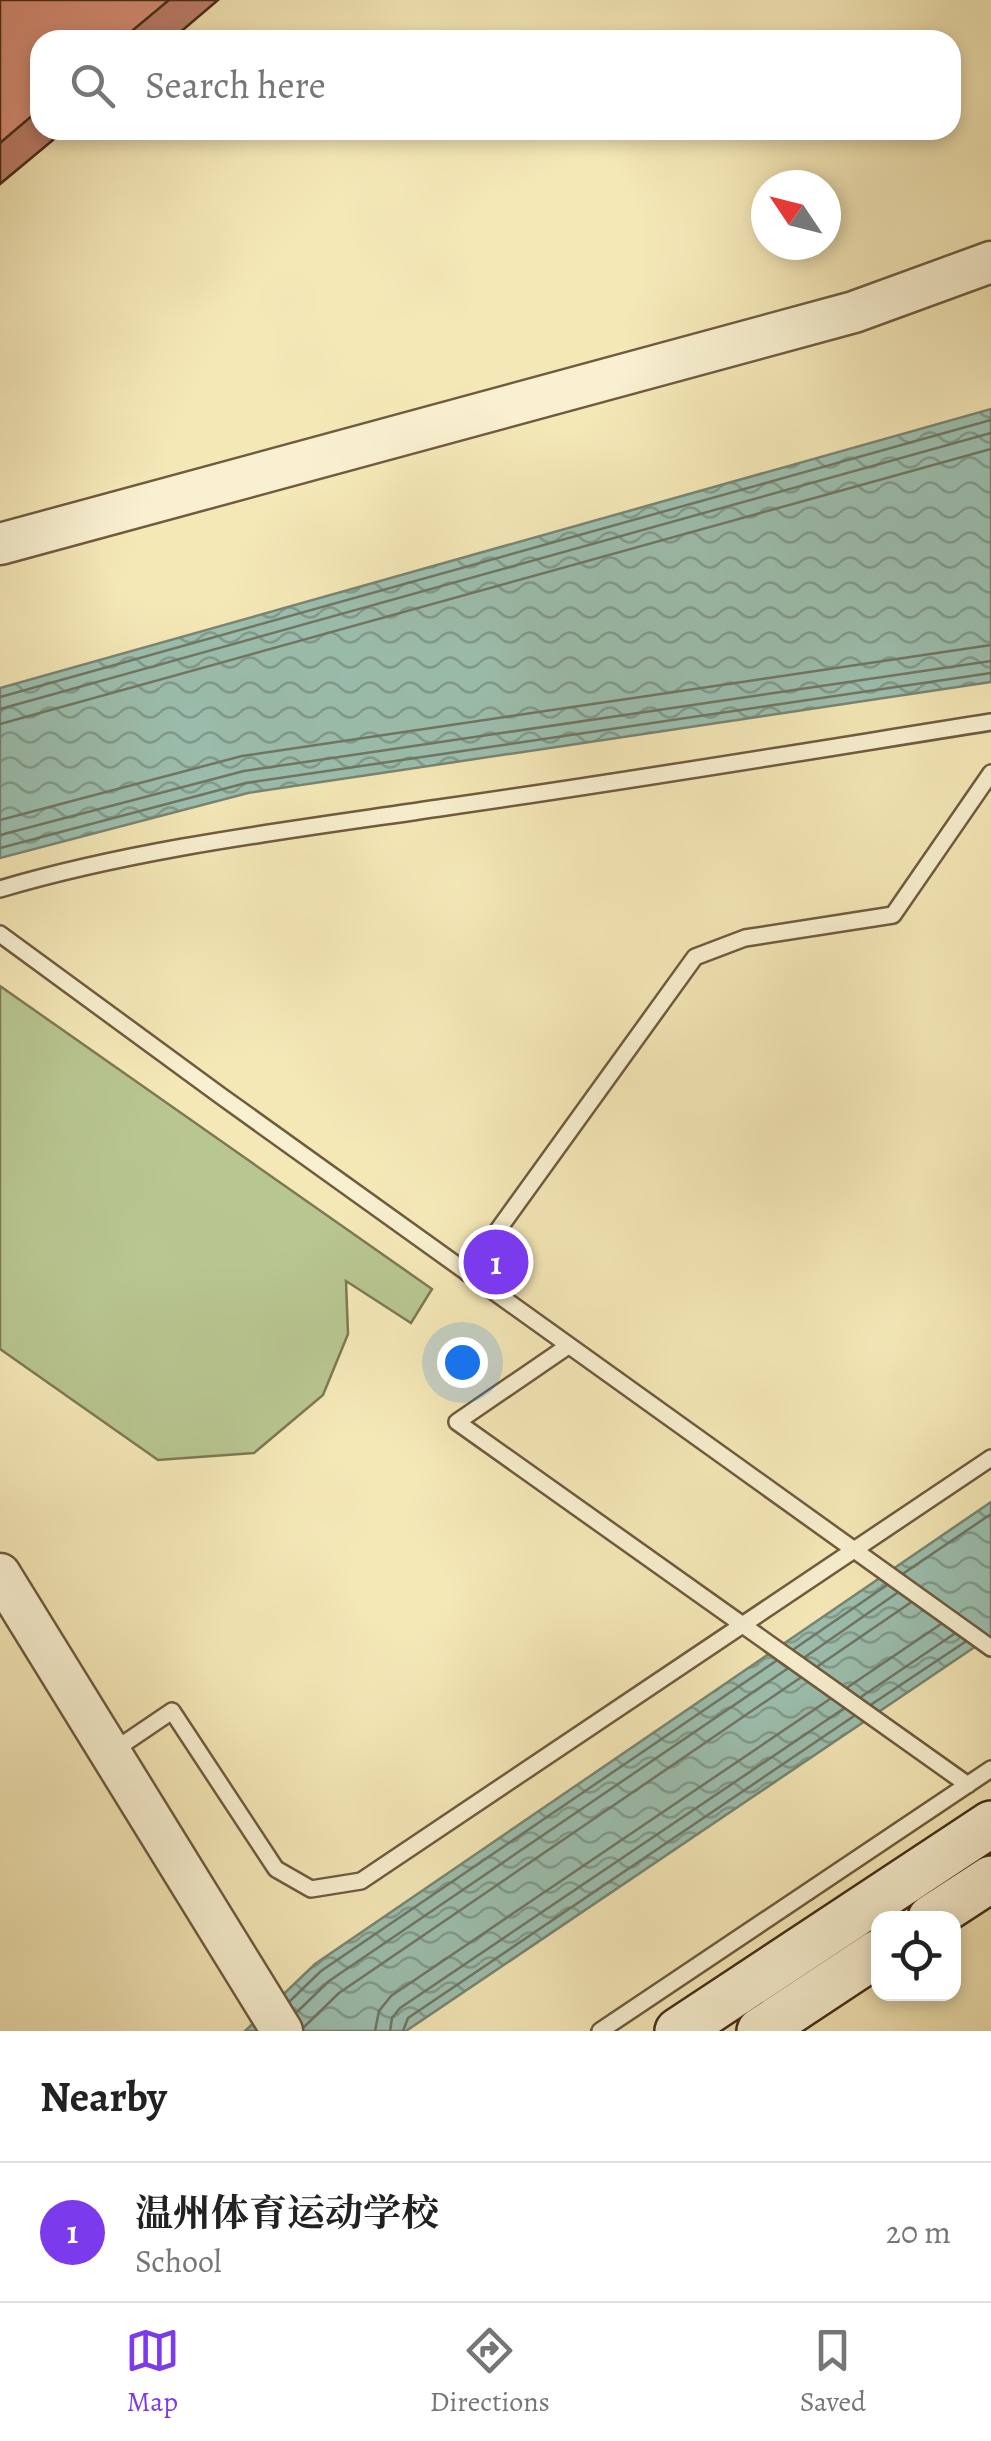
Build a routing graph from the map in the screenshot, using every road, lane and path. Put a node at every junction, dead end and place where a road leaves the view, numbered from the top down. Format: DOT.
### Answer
graph roads {
  1 [pos="991,262"];
  2 [pos="0,544"];
  3 [pos="991,722"];
  4 [pos="991,774"];
  5 [pos="0,889"];
  6 [pos="0,934"];
  7 [pos="467,1273"];
  8 [pos="568,1346"];
  9 [pos="991,1458"];
  10 [pos="854,1551"];
  11 [pos="0,1574"];
  12 [pos="744,1624"];
  13 [pos="991,1648"];
  14 [pos="110,1753"];
  15 [pos="991,1769"];
  16 [pos="968,1785"];
  17 [pos="991,1824"];
  18 [pos="991,1878"];
  19 [pos="942,1911"];
  20 [pos="871,1958"];
  21 [pos="282,2031"];
  22 [pos="600,2031"];
  23 [pos="678,2031"];
  24 [pos="760,2031"];
  1 -- 2 [label="street"];
  3 -- 5 [label="lane"];
  4 -- 7 [label="lane"];
  6 -- 7 [label="lane"];
  7 -- 8 [label="lane"];
  8 -- 10 [label="lane"];
  8 -- 12 [label="lane"];
  9 -- 10 [label="lane"];
  10 -- 12 [label="lane"];
  10 -- 13 [label="lane"];
  11 -- 14 [label="street"];
  12 -- 14 [label="lane"];
  12 -- 16 [label="lane"];
  14 -- 21 [label="street"];
  15 -- 16 [label="lane"];
  16 -- 22 [label="lane"];
  17 -- 23 [label="main road"];
  18 -- 19 [label="main road"];
  20 -- 24 [label="main road"];
}
